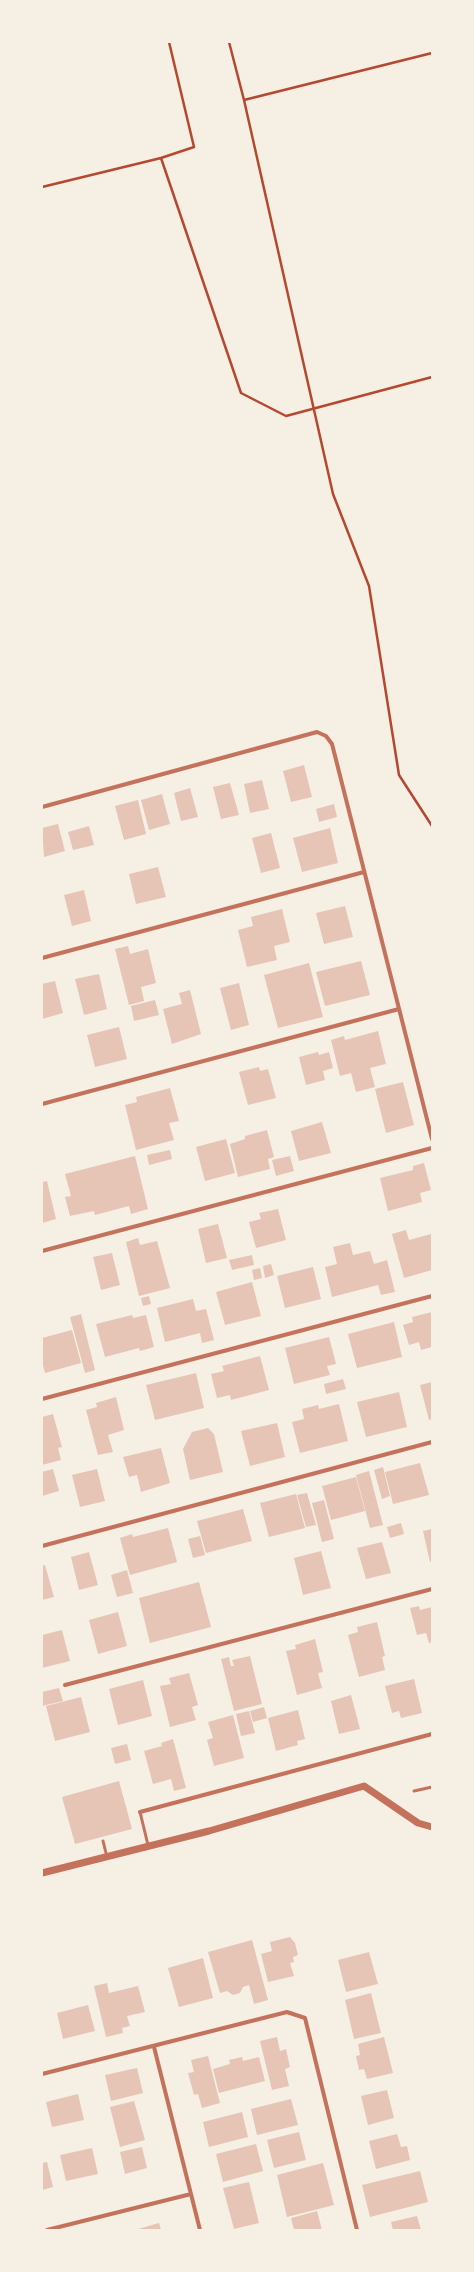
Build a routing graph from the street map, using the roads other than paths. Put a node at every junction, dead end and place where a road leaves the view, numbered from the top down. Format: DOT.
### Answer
graph roads {
  1 [pos="42,807"];
  2 [pos="364,872"];
  3 [pos="42,958"];
  4 [pos="399,1009"];
  5 [pos="42,1104"];
  6 [pos="432,1139"];
  7 [pos="432,1148"];
  8 [pos="42,1251"];
  9 [pos="432,1296"];
  10 [pos="42,1399"];
  11 [pos="432,1442"];
  12 [pos="42,1546"];
  13 [pos="432,1589"];
  14 [pos="65,1685"];
  15 [pos="432,1734"];
  16 [pos="432,1787"];
  17 [pos="414,1791"];
  18 [pos="140,1812"];
  19 [pos="432,1826"];
  20 [pos="103,1841"];
  21 [pos="148,1846"];
  22 [pos="107,1857"];
  23 [pos="42,1873"];
  24 [pos="154,2046"];
  25 [pos="42,2074"];
  26 [pos="191,2194"];
  27 [pos="47,2230"];
  28 [pos="200,2230"];
  29 [pos="358,2230"];
  1 -- 2 [label="street"];
  2 -- 3 [label="street"];
  2 -- 4 [label="street"];
  4 -- 5 [label="street"];
  4 -- 6 [label="street"];
  7 -- 8 [label="street"];
  9 -- 10 [label="street"];
  11 -- 12 [label="street"];
  13 -- 14 [label="street"];
  15 -- 18 [label="street"];
  16 -- 17 [label="lane"];
  18 -- 21 [label="lane"];
  19 -- 21 [label="street"];
  20 -- 22 [label="lane"];
  21 -- 22 [label="street"];
  22 -- 23 [label="street"];
  24 -- 25 [label="street"];
  24 -- 26 [label="street"];
  24 -- 29 [label="street"];
  26 -- 27 [label="street"];
  26 -- 28 [label="street"];
}
